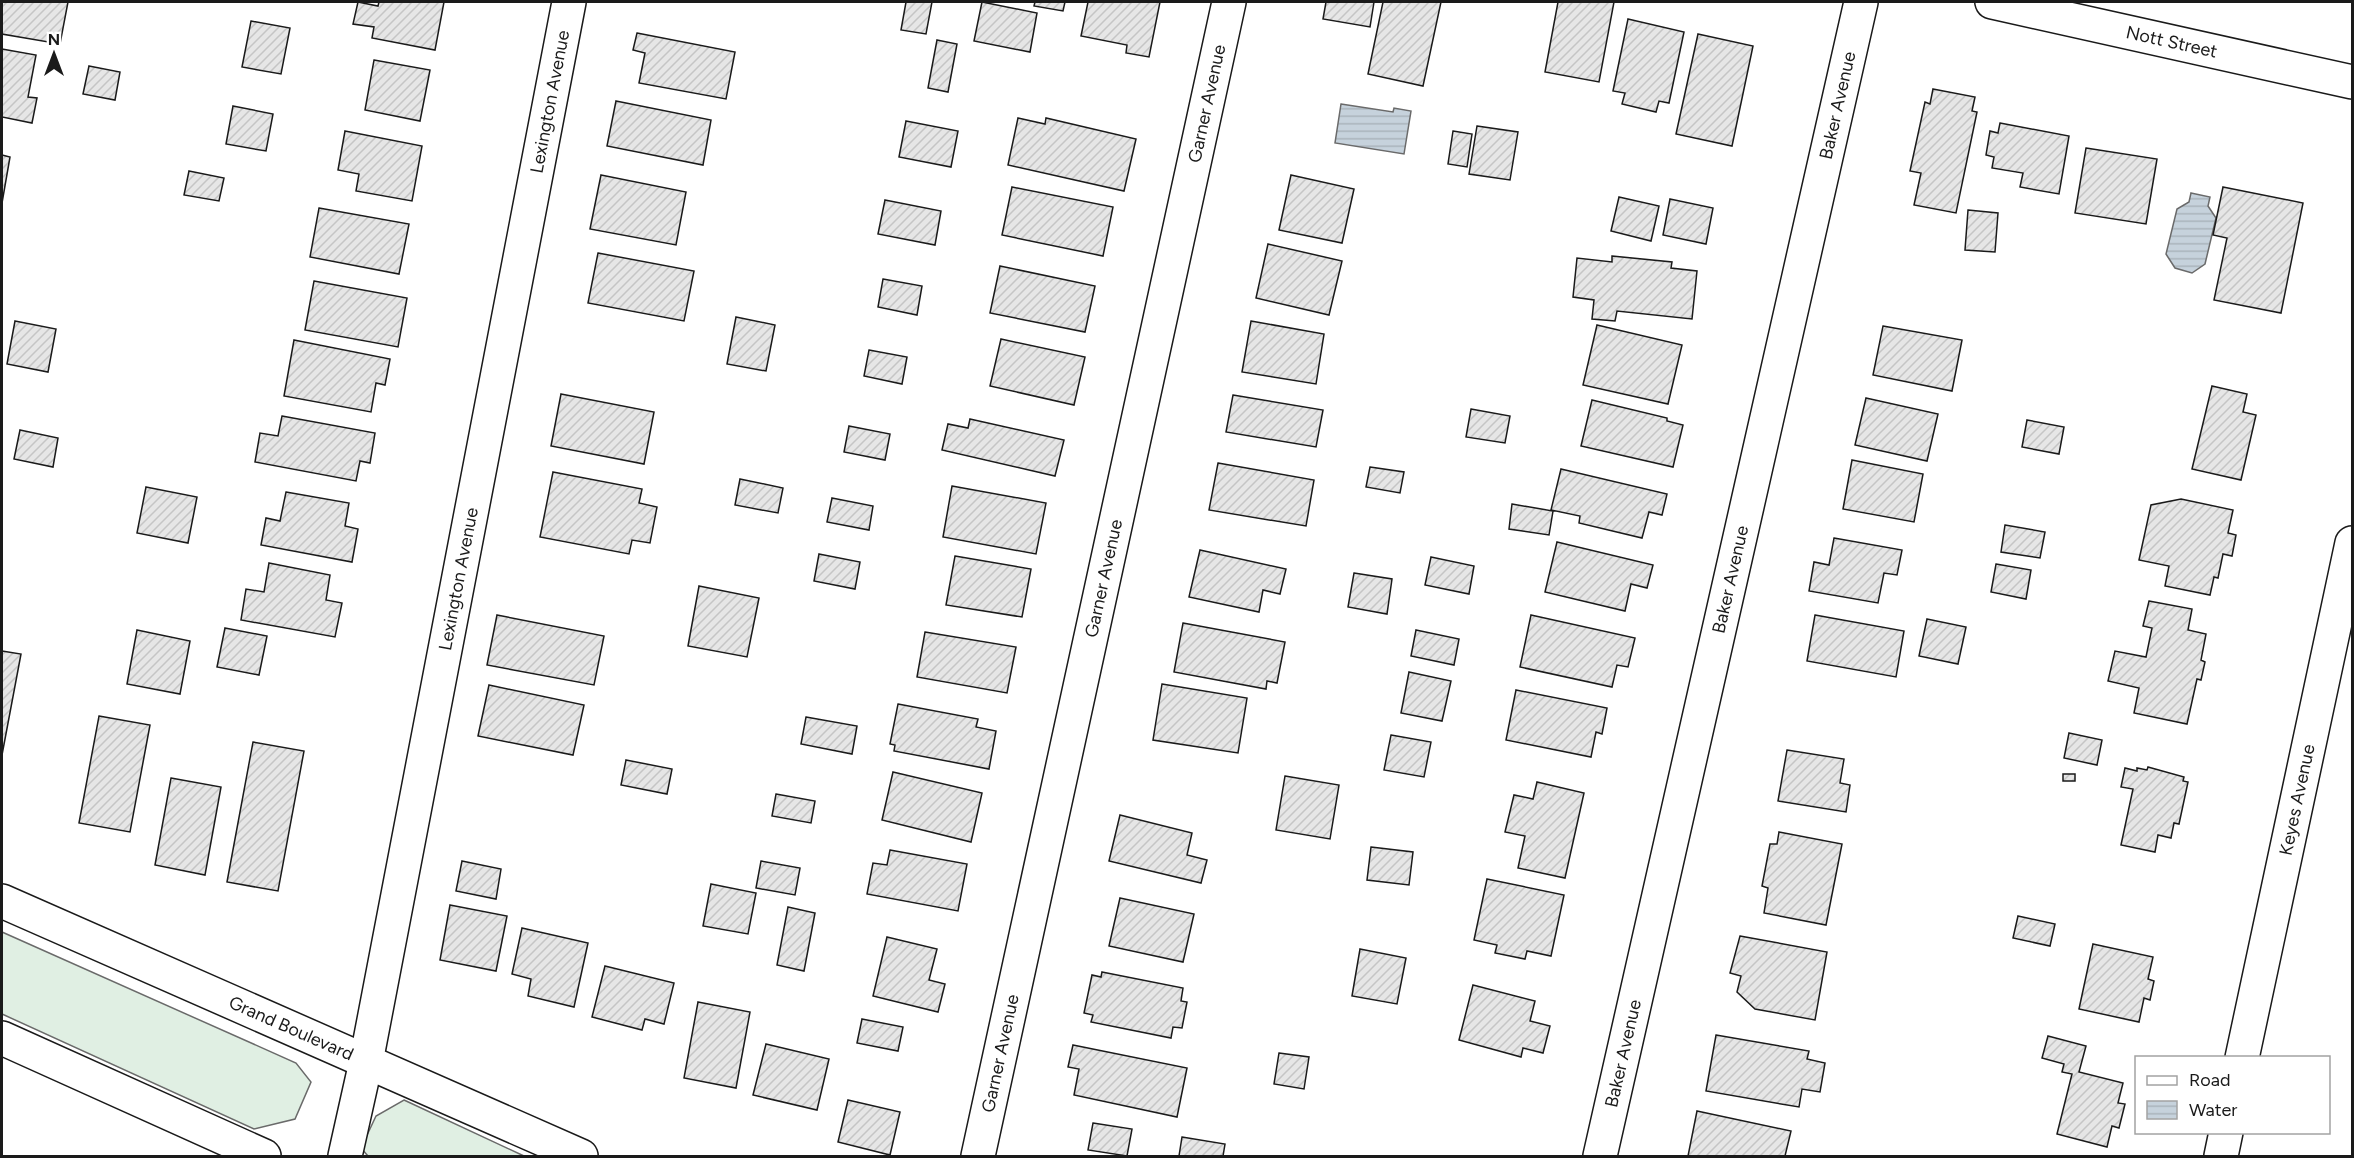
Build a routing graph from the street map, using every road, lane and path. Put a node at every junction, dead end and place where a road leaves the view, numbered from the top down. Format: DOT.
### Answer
graph roads {
  1 [pos="569,2"];
  2 [pos="1229,2"];
  3 [pos="1862,2"];
  4 [pos="1992,2"];
  5 [pos="2352,82"];
  6 [pos="2352,543"];
  7 [pos="2,901"];
  8 [pos="2,1038"];
  9 [pos="2242,1056"];
  10 [pos="366,1062"];
  11 [pos="2226,1134"];
  12 [pos="264,1156"];
  13 [pos="345,1156"];
  14 [pos="581,1156"];
  15 [pos="978,1156"];
  16 [pos="1600,1156"];
  17 [pos="2221,1156"];
  1 -- 10 [label="street, Lexington Avenue"];
  2 -- 15 [label="street, Garner Avenue"];
  3 -- 16 [label="street, Baker Avenue"];
  4 -- 5 [label="street, Nott Street"];
  6 -- 9 [label="street, Keyes Avenue"];
  7 -- 10 [label="street, Grand Boulevard"];
  8 -- 12 [label="street"];
  10 -- 13 [label="street, Lexington Avenue"];
  10 -- 14 [label="street, Grand Boulevard"];
  11 -- 17 [label="street"];
}
